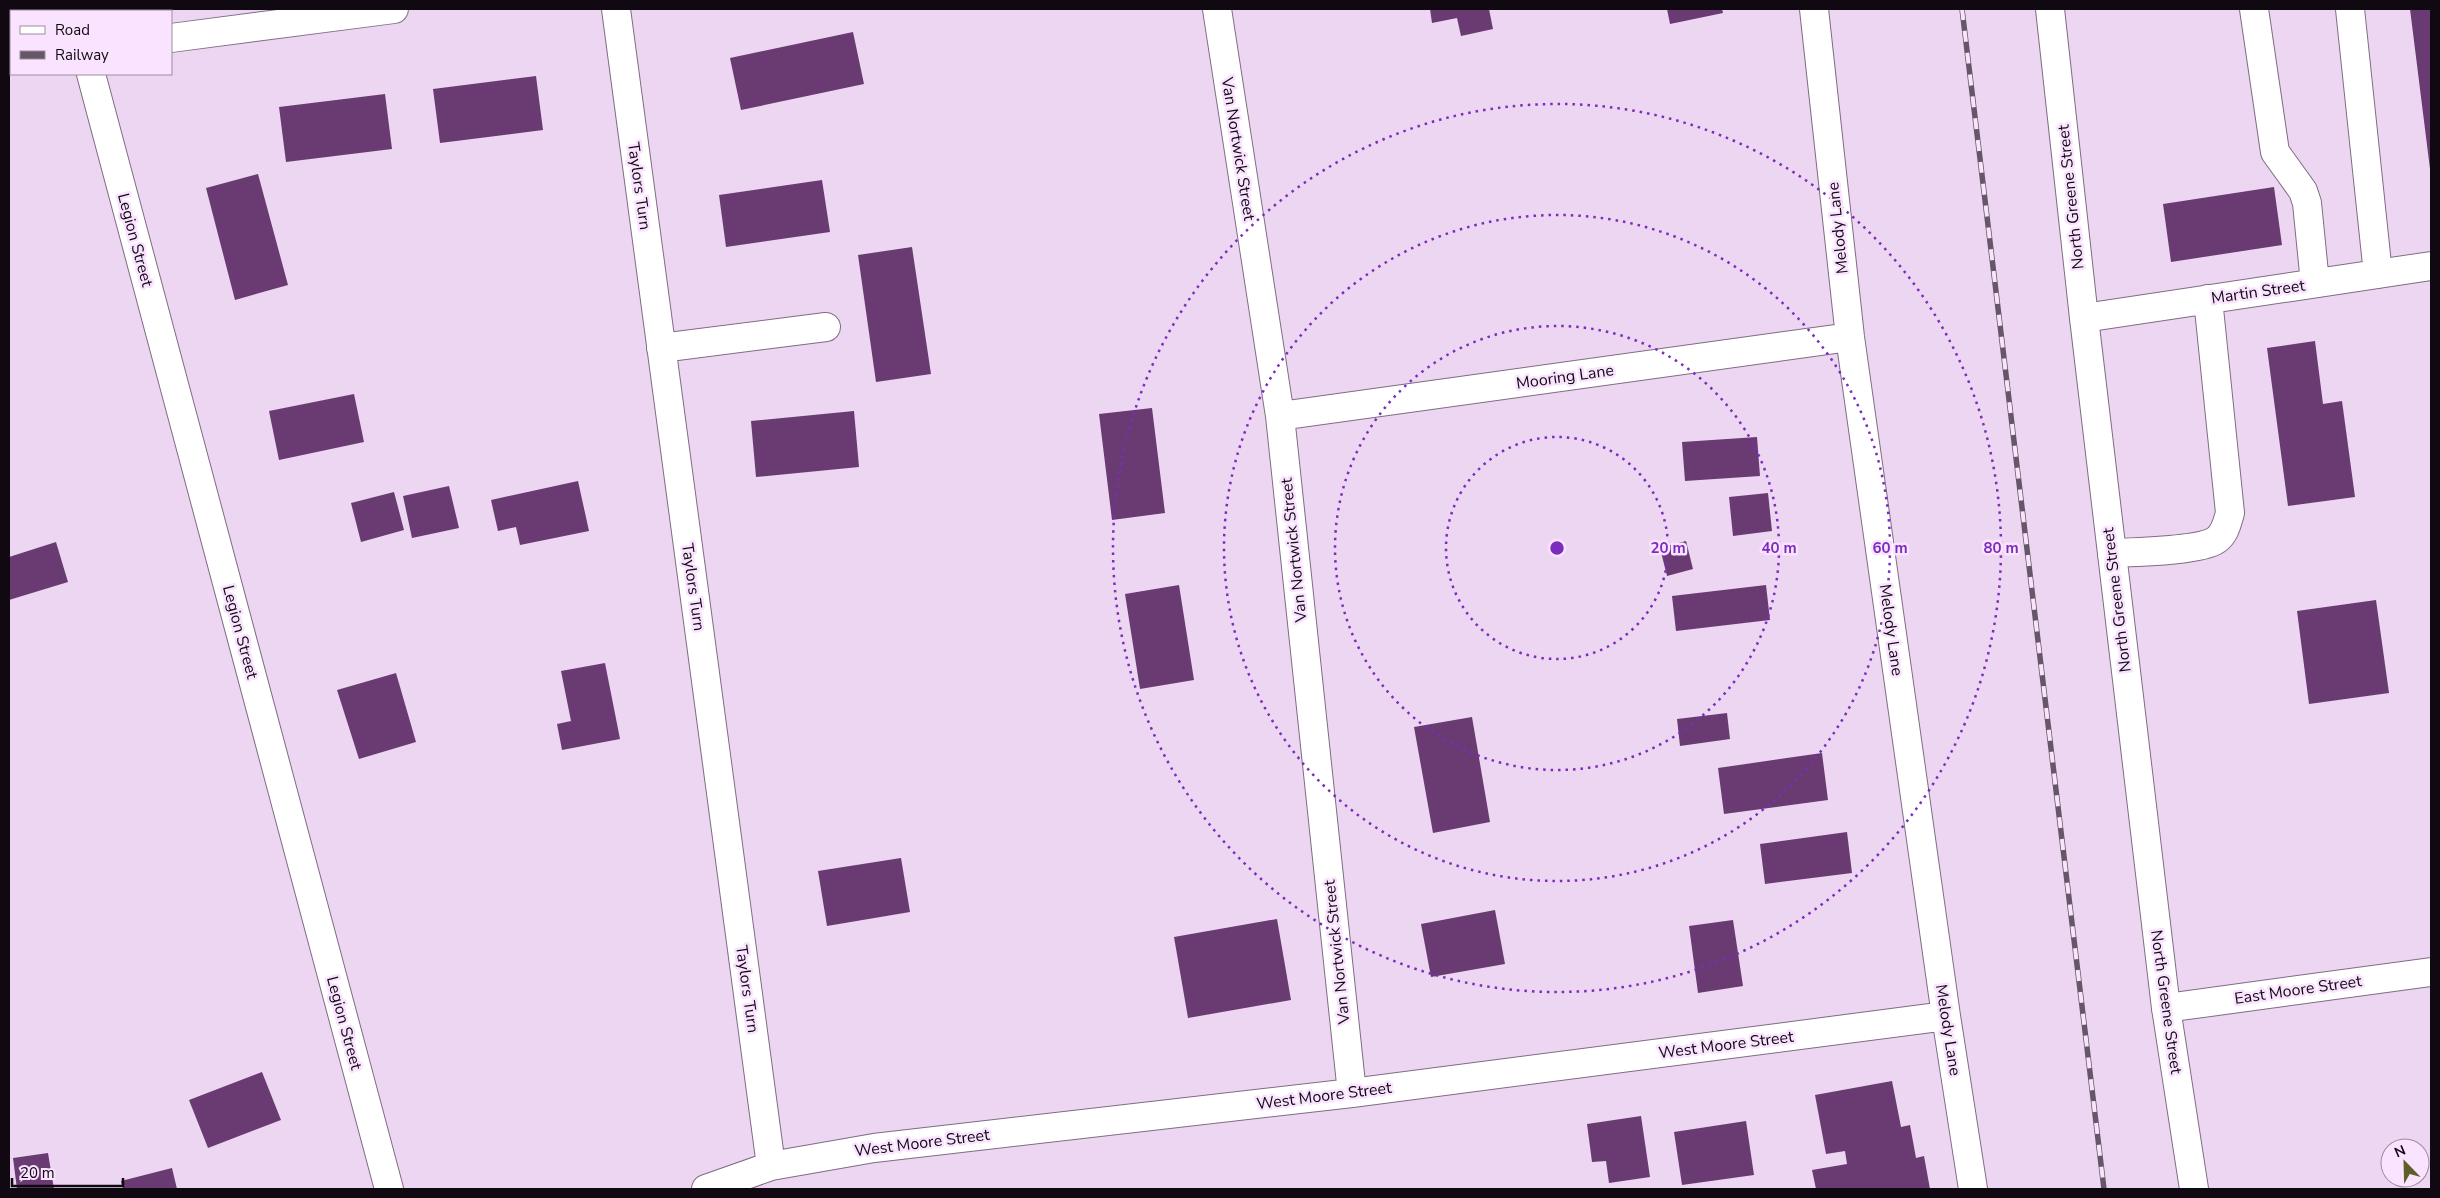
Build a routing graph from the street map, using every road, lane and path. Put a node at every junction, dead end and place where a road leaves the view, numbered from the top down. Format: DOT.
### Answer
graph roads {
  1 [pos="394,9"];
  2 [pos="616,9"];
  3 [pos="1217,9"];
  4 [pos="1814,9"];
  5 [pos="2050,9"];
  6 [pos="2254,9"];
  7 [pos="2350,9"];
  8 [pos="172,38"];
  9 [pos="91,75"];
  10 [pos="2431,266"];
  11 [pos="2378,274"];
  12 [pos="2314,284"];
  13 [pos="2208,299"];
  14 [pos="2084,318"];
  15 [pos="826,327"];
  16 [pos="1850,337"];
  17 [pos="661,348"];
  18 [pos="1280,416"];
  19 [pos="2112,553"];
  20 [pos="2431,972"];
  21 [pos="2166,1008"];
  22 [pos="1946,1016"];
  23 [pos="1352,1093"];
  24 [pos="771,1166"];
  25 [pos="389,1189"];
  26 [pos="706,1189"];
  27 [pos="1973,1189"];
  28 [pos="2194,1189"];
  1 -- 8 [label="street"];
  2 -- 17 [label="street, Taylors Turn"];
  3 -- 18 [label="street, Van Nortwick Street"];
  4 -- 16 [label="street, Melody Lane"];
  5 -- 14 [label="street, North Greene Street"];
  6 -- 12 [label="street"];
  7 -- 11 [label="street"];
  9 -- 25 [label="street, Legion Street"];
  10 -- 11 [label="street, Martin Street"];
  11 -- 12 [label="street, Martin Street"];
  12 -- 13 [label="street, Martin Street"];
  13 -- 14 [label="street, Martin Street"];
  13 -- 19 [label="street"];
  14 -- 19 [label="street, North Greene Street"];
  15 -- 17 [label="street"];
  16 -- 18 [label="street, Mooring Lane"];
  16 -- 22 [label="street, Melody Lane"];
  17 -- 24 [label="street, Taylors Turn"];
  18 -- 23 [label="street, Van Nortwick Street"];
  19 -- 21 [label="street, North Greene Street"];
  20 -- 21 [label="street, East Moore Street"];
  21 -- 28 [label="street, North Greene Street"];
  22 -- 23 [label="street, West Moore Street"];
  22 -- 27 [label="street, Melody Lane"];
  23 -- 24 [label="street, West Moore Street"];
  24 -- 26 [label="street, West Moore Street"];
}
